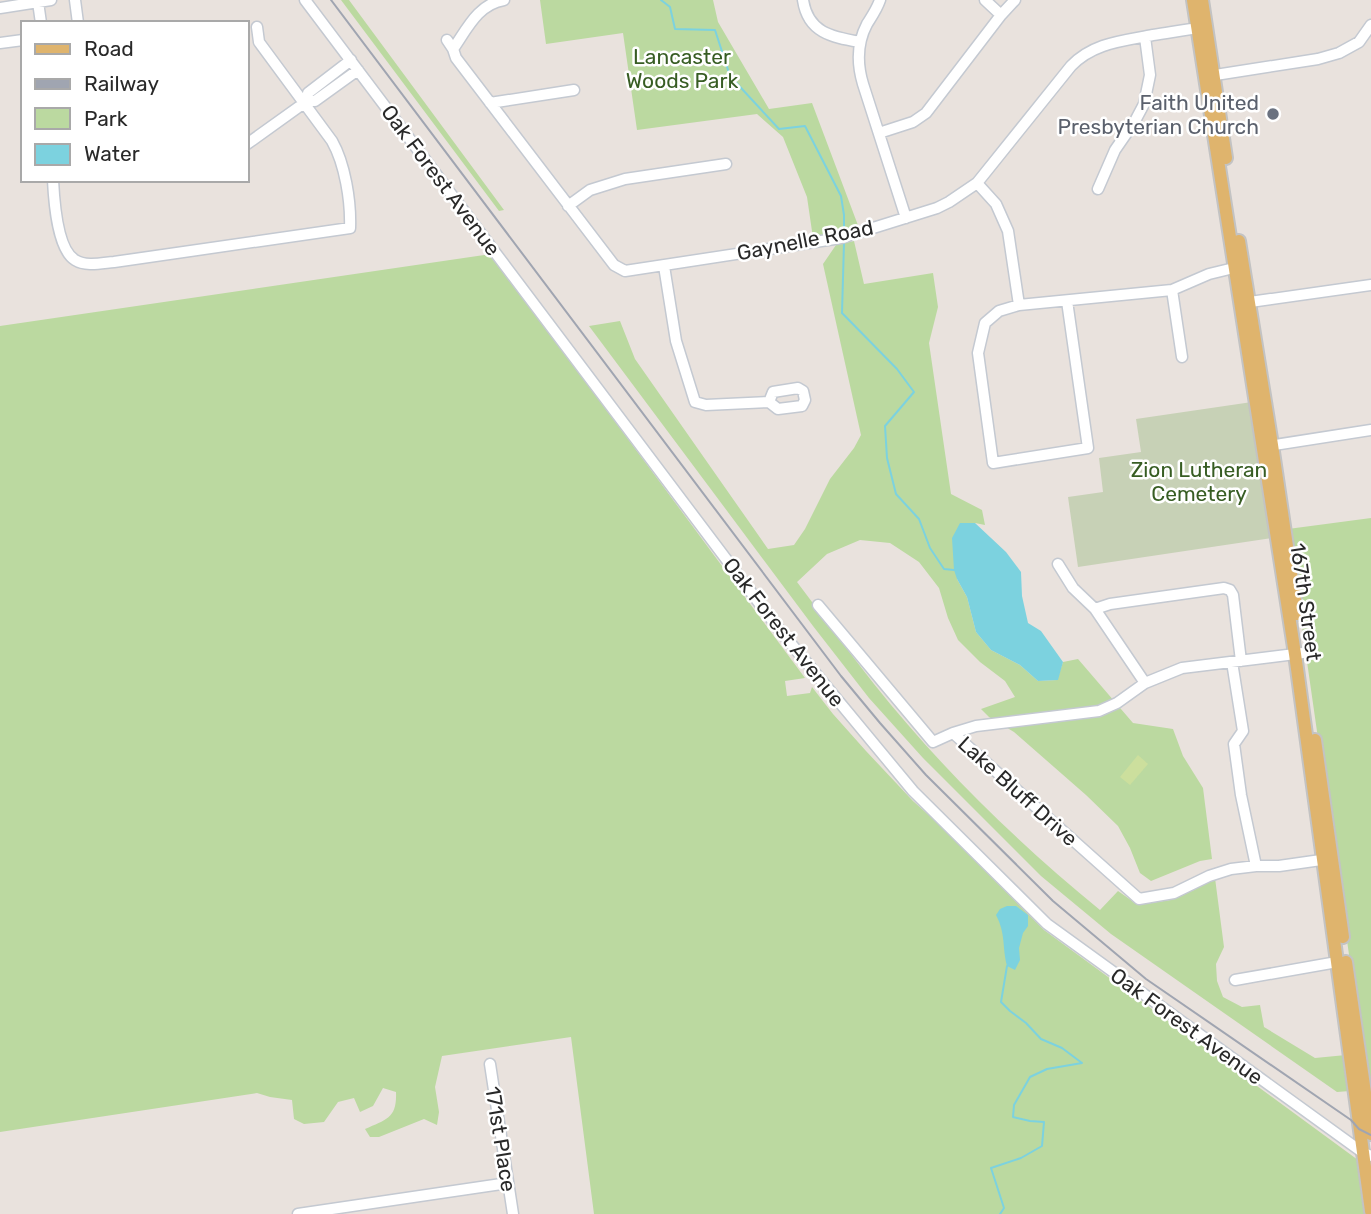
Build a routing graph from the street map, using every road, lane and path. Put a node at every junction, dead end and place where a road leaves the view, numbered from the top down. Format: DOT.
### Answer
graph roads {
  1 [pos="51,0"];
  2 [pos="75,0"];
  3 [pos="305,0"];
  4 [pos="504,0"];
  5 [pos="803,0"];
  6 [pos="880,0"];
  7 [pos="985,0"];
  8 [pos="1015,0"];
  9 [pos="1194,0"];
  10 [pos="1202,0"];
  11 [pos="38,2"];
  12 [pos="0,8"];
  13 [pos="1000,15"];
  14 [pos="41,21"];
  15 [pos="78,21"];
  16 [pos="1371,26"];
  17 [pos="257,27"];
  18 [pos="1202,28"];
  19 [pos="1145,37"];
  20 [pos="21,40"];
  21 [pos="860,42"];
  22 [pos="0,43"];
  23 [pos="351,60"];
  24 [pos="358,70"];
  25 [pos="1209,76"];
  26 [pos="574,90"];
  27 [pos="305,102"];
  28 [pos="491,103"];
  29 [pos="879,133"];
  30 [pos="248,143"];
  31 [pos="726,164"];
  32 [pos="52,182"];
  33 [pos="977,183"];
  34 [pos="1098,189"];
  35 [pos="568,206"];
  36 [pos="906,219"];
  37 [pos="664,266"];
  38 [pos="1238,266"];
  39 [pos="1371,285"];
  40 [pos="1172,290"];
  41 [pos="1067,301"];
  42 [pos="1244,303"];
  43 [pos="1018,305"];
  44 [pos="1181,357"];
  45 [pos="769,402"];
  46 [pos="1371,430"];
  47 [pos="1268,446"];
  48 [pos="1058,564"];
  49 [pos="818,605"];
  50 [pos="1095,609"];
  51 [pos="1299,653"];
  52 [pos="1236,662"];
  53 [pos="1145,683"];
  54 [pos="953,733"];
  55 [pos="1328,859"];
  56 [pos="1256,866"];
  57 [pos="1337,962"];
  58 [pos="1235,980"];
  59 [pos="490,1064"];
  60 [pos="1371,1134"];
  61 [pos="1367,1154"];
  62 [pos="508,1183"];
  63 [pos="1371,1211"];
  64 [pos="298,1214"];
  65 [pos="513,1214"];
  1 -- 11 [label="street"];
  2 -- 15 [label="street"];
  3 -- 23 [label="street, Oak Forest Avenue"];
  4 -- 28 [label="street, Gaynelle Road"];
  5 -- 21 [label="street"];
  6 -- 21 [label="street"];
  7 -- 13 [label="street"];
  8 -- 13 [label="street"];
  9 -- 18 [label="main road, 167th Street"];
  10 -- 18 [label="main road, 167th Street"];
  11 -- 12 [label="street"];
  11 -- 14 [label="street"];
  13 -- 29 [label="street"];
  16 -- 25 [label="street"];
  17 -- 27 [label="street"];
  18 -- 19 [label="street, Gaynelle Road"];
  18 -- 25 [label="main road, 167th Street"];
  19 -- 33 [label="street, Gaynelle Road"];
  19 -- 34 [label="street"];
  20 -- 22 [label="street"];
  21 -- 29 [label="street"];
  23 -- 24 [label="street, Oak Forest Avenue"];
  23 -- 27 [label="street"];
  24 -- 27 [label="street"];
  24 -- 61 [label="street, Oak Forest Avenue"];
  25 -- 38 [label="main road, 167th Street"];
  26 -- 28 [label="street"];
  27 -- 30 [label="street"];
  27 -- 32 [label="street"];
  28 -- 35 [label="street, Gaynelle Road"];
  29 -- 36 [label="street"];
  31 -- 35 [label="street"];
  33 -- 36 [label="street, Gaynelle Road"];
  33 -- 43 [label="street"];
  35 -- 37 [label="street, Gaynelle Road"];
  36 -- 37 [label="street, Gaynelle Road"];
  37 -- 45 [label="street"];
  38 -- 40 [label="street"];
  38 -- 42 [label="main road, 167th Street"];
  39 -- 42 [label="street"];
  40 -- 41 [label="street"];
  40 -- 44 [label="street"];
  41 -- 43 [label="street"];
  41 -- 43 [label="street"];
  42 -- 47 [label="main road, 167th Street"];
  46 -- 47 [label="street"];
  47 -- 51 [label="main road, 167th Street"];
  48 -- 50 [label="street"];
  49 -- 54 [label="street, Lake Bluff Drive"];
  50 -- 52 [label="street"];
  50 -- 53 [label="street"];
  51 -- 52 [label="street"];
  51 -- 55 [label="main road, 167th Street"];
  52 -- 53 [label="street"];
  52 -- 56 [label="street"];
  53 -- 54 [label="street"];
  54 -- 56 [label="street, Lake Bluff Drive"];
  55 -- 56 [label="street"];
  55 -- 57 [label="main road, 167th Street"];
  55 -- 60 [label="main road, 167th Street"];
  57 -- 58 [label="street"];
  57 -- 61 [label="main road, 167th Street"];
  59 -- 62 [label="street, 171st Place"];
  61 -- 63 [label="main road, 167th Street"];
  62 -- 64 [label="street"];
  62 -- 65 [label="street, 171st Place"];
}
